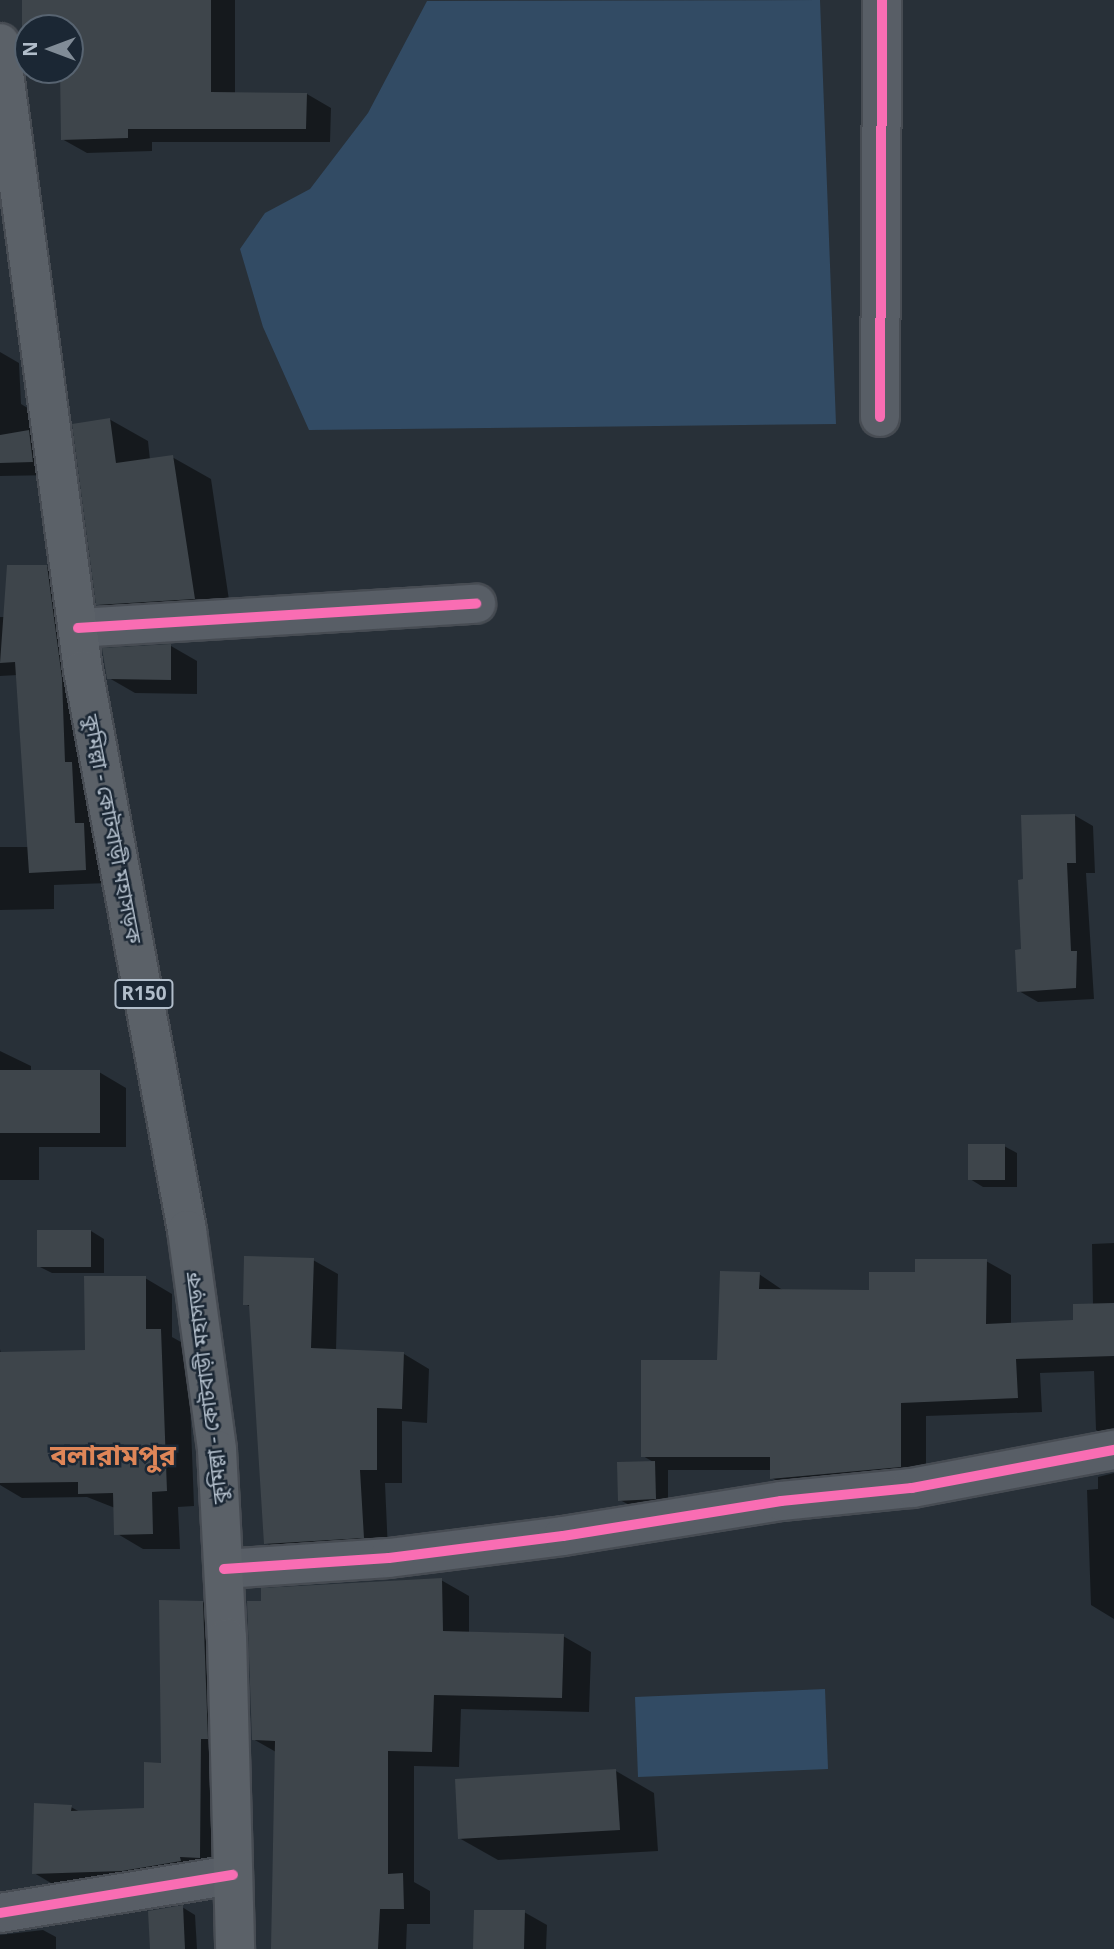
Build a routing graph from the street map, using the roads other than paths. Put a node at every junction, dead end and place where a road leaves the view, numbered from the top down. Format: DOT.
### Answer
graph roads {
  1 [pos="882,0"];
  2 [pos="0,43"];
  3 [pos="880,417"];
  4 [pos="476,604"];
  5 [pos="78,628"];
  6 [pos="1114,1450"];
  7 [pos="224,1569"];
  8 [pos="233,1875"];
  9 [pos="0,1913"];
  10 [pos="235,1949"];
  1 -- 3 [label="street"];
  2 -- 5 [label="main road, কুমিল্লা - কোটবাড়ী মহাসড়ক / R150"];
  4 -- 5 [label="street"];
  5 -- 7 [label="main road, কুমিল্লা - কোটবাড়ী মহাসড়ক / R150"];
  6 -- 7 [label="street"];
  7 -- 8 [label="main road, কুমিল্লা - কোটবাড়ী মহাসড়ক / R150"];
  8 -- 9 [label="street"];
  8 -- 10 [label="main road, কুমিল্লা - কোটবাড়ী মহাসড়ক / R150"];
}
